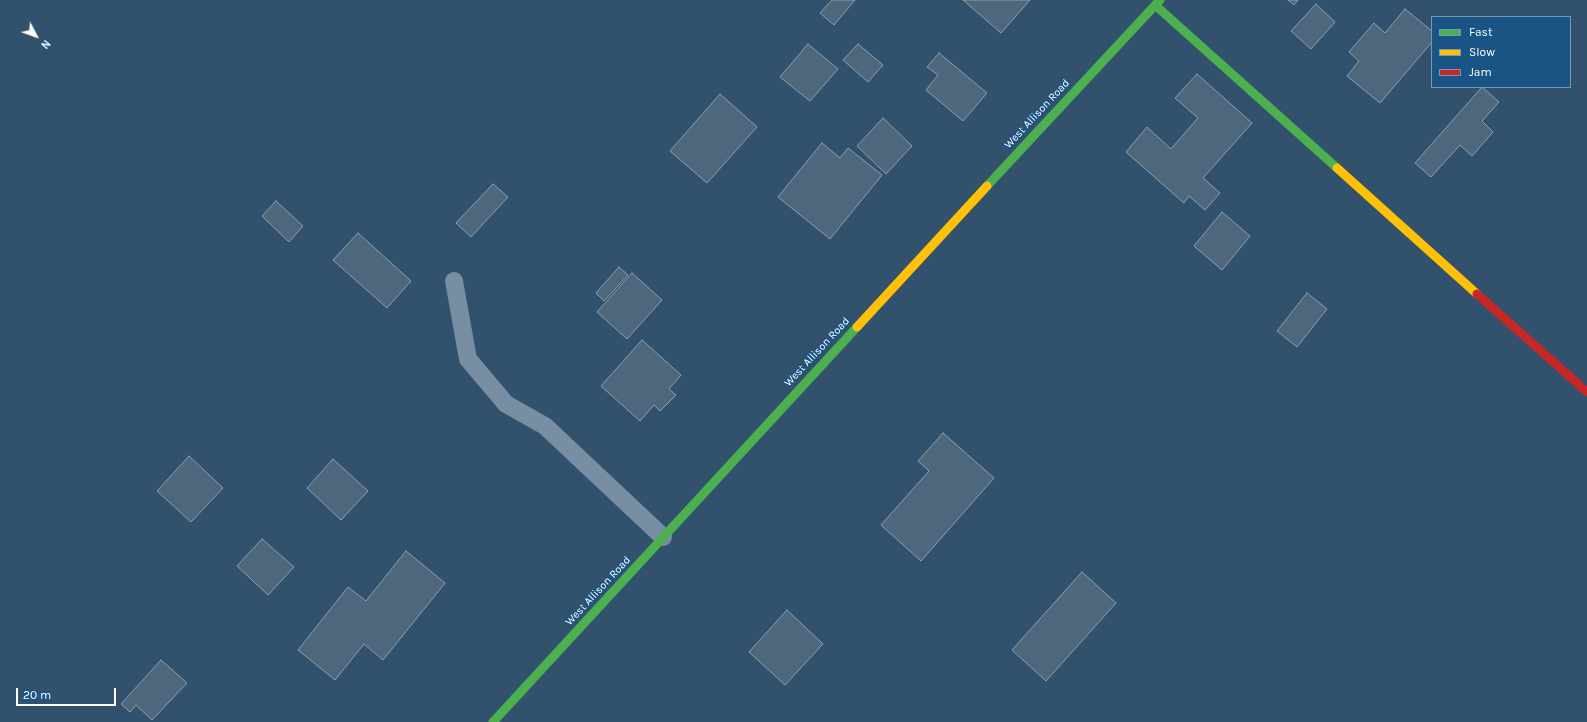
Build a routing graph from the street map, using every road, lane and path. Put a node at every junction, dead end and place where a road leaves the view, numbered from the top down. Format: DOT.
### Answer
graph roads {
  1 [pos="1158,2"];
  2 [pos="454,281"];
  3 [pos="1587,392"];
  4 [pos="663,537"];
  5 [pos="493,722"];
  1 -- 3 [label="street"];
  1 -- 4 [label="street, West Allison Road"];
  2 -- 4 [label="lane"];
  4 -- 5 [label="street, West Allison Road"];
}
